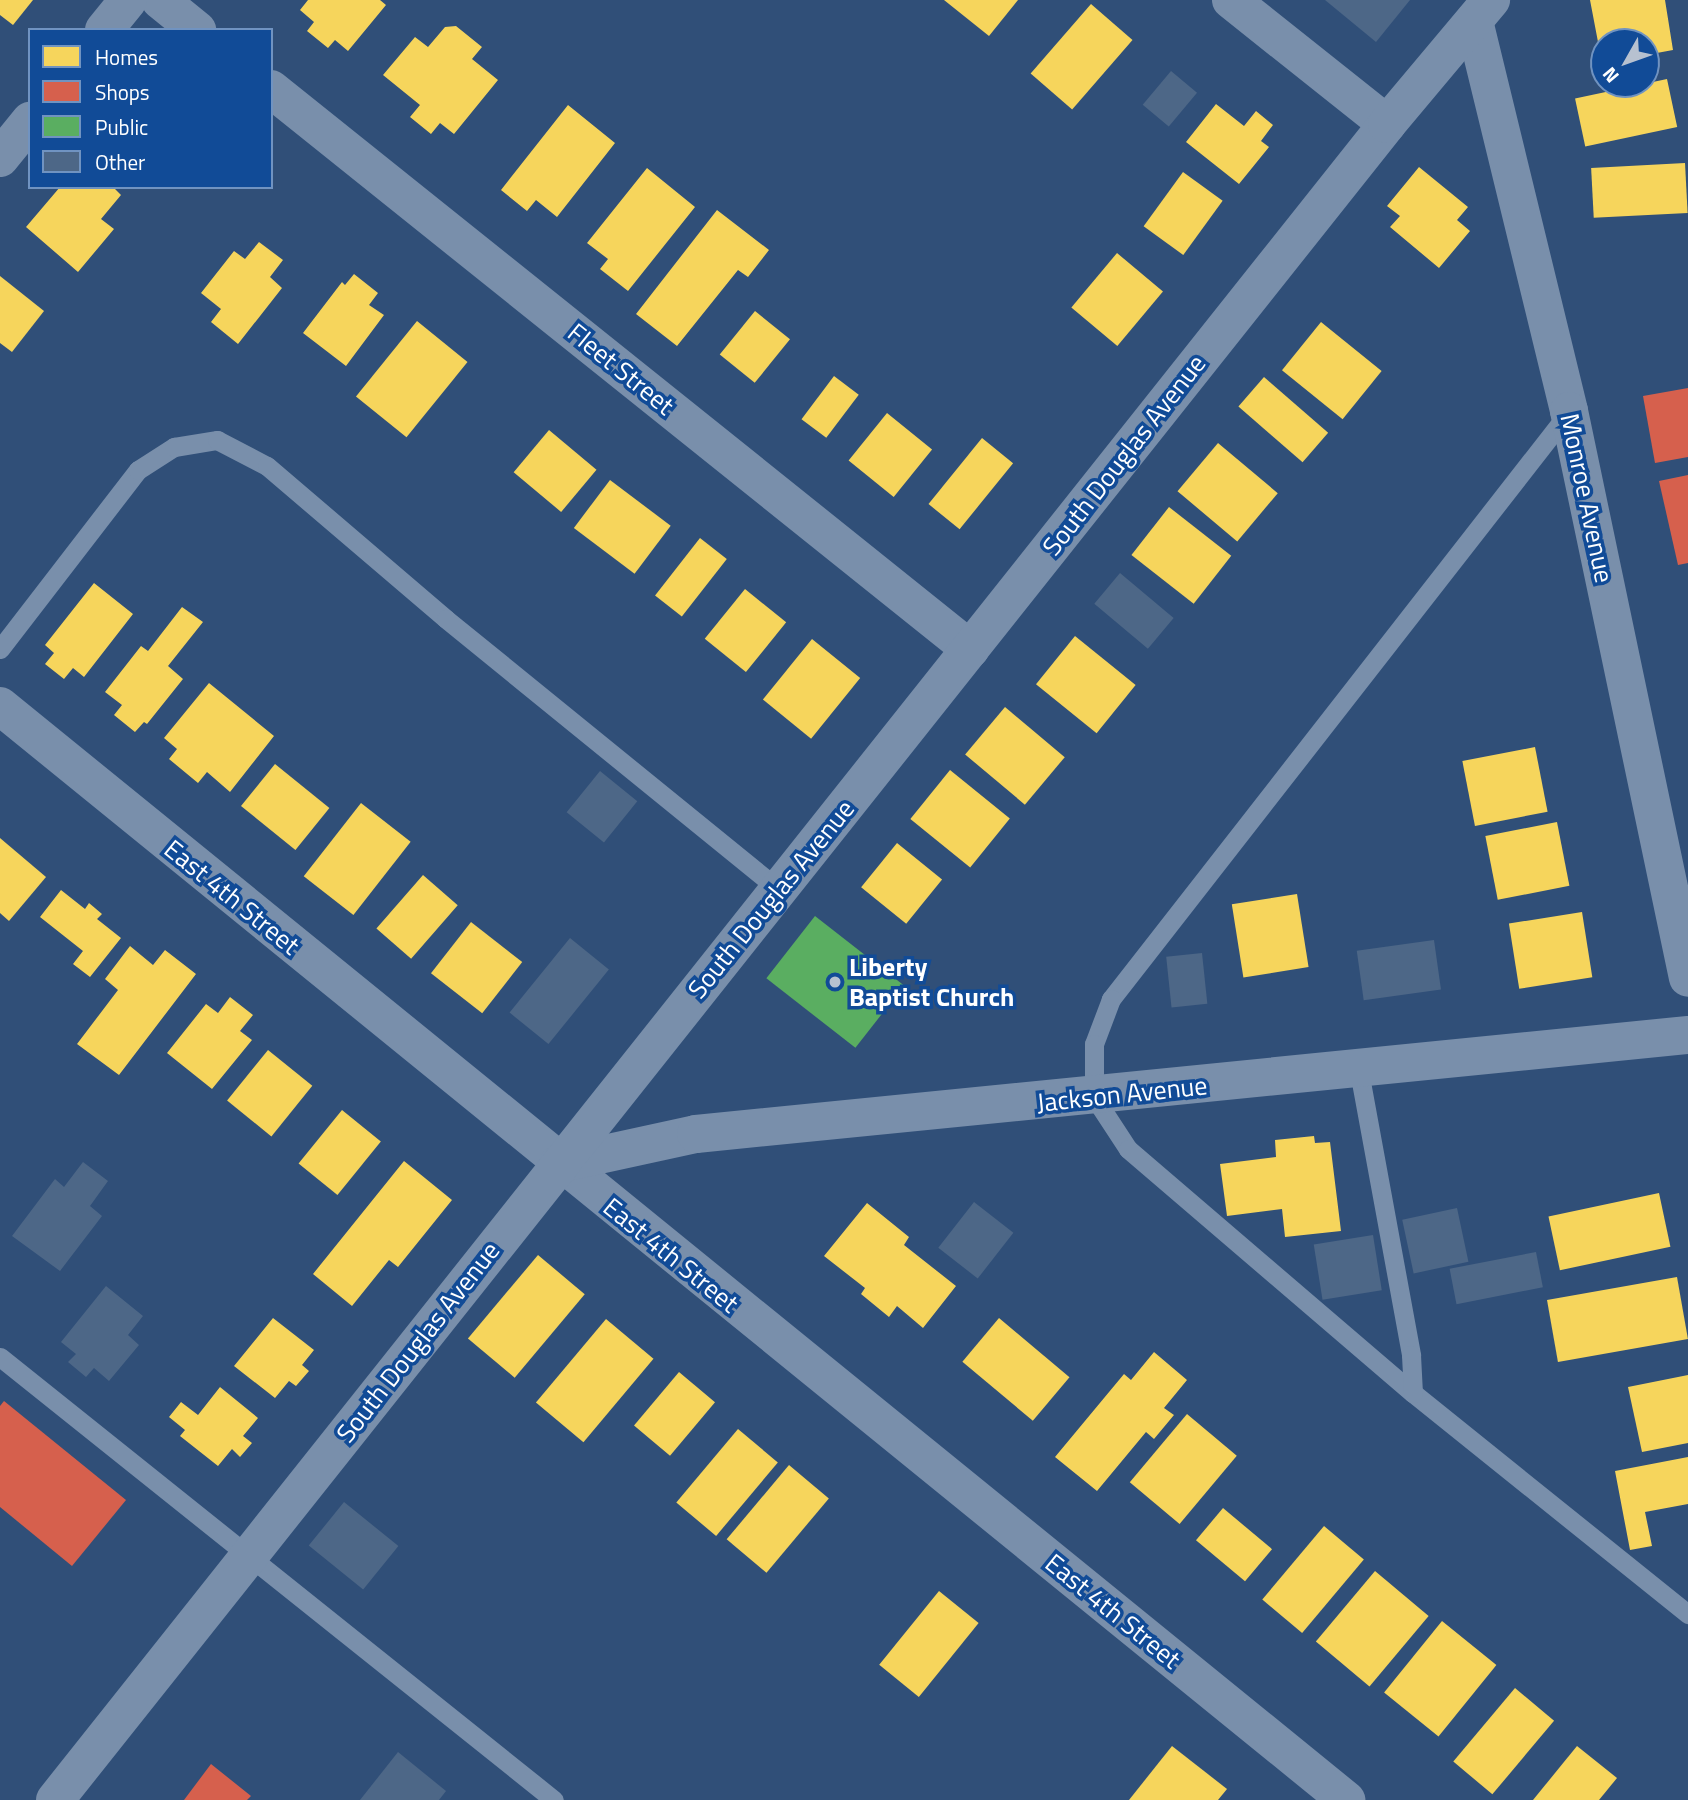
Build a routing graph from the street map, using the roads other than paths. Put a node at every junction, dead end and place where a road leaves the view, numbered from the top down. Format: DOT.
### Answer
graph roads {
  1 [pos="128,0"];
  2 [pos="160,0"];
  3 [pos="1231,0"];
  4 [pos="1482,11"];
  5 [pos="106,28"];
  6 [pos="195,28"];
  7 [pos="273,91"];
  8 [pos="28,123"];
  9 [pos="1387,124"];
  10 [pos="0,158"];
  11 [pos="1569,411"];
  12 [pos="0,649"];
  13 [pos="970,649"];
  14 [pos="0,706"];
  15 [pos="779,890"];
  16 [pos="1688,978"];
  17 [pos="1688,1035"];
  18 [pos="1359,1071"];
  19 [pos="1094,1097"];
  20 [pos="558,1164"];
  21 [pos="0,1357"];
  22 [pos="1413,1393"];
  23 [pos="250,1558"];
  24 [pos="1688,1614"];
  25 [pos="55,1800"];
  26 [pos="554,1800"];
  27 [pos="1346,1800"];
  1 -- 5 [label="street"];
  2 -- 6 [label="street"];
  3 -- 9 [label="street"];
  4 -- 9 [label="street, South Douglas Avenue"];
  4 -- 11 [label="street, Monroe Avenue"];
  7 -- 13 [label="street, Fleet Street"];
  8 -- 10 [label="street"];
  9 -- 13 [label="street, South Douglas Avenue"];
  11 -- 16 [label="street, Monroe Avenue"];
  11 -- 19 [label="lane"];
  12 -- 15 [label="lane"];
  13 -- 15 [label="street, South Douglas Avenue"];
  14 -- 20 [label="street, East 4th Street"];
  15 -- 20 [label="street, South Douglas Avenue"];
  17 -- 18 [label="street, Jackson Avenue"];
  18 -- 19 [label="street, Jackson Avenue"];
  18 -- 22 [label="lane"];
  19 -- 20 [label="street, Jackson Avenue"];
  19 -- 22 [label="lane"];
  20 -- 23 [label="street, South Douglas Avenue"];
  20 -- 27 [label="street, East 4th Street"];
  21 -- 23 [label="lane"];
  22 -- 24 [label="lane"];
  23 -- 25 [label="street, South Douglas Avenue"];
  23 -- 26 [label="lane"];
}
